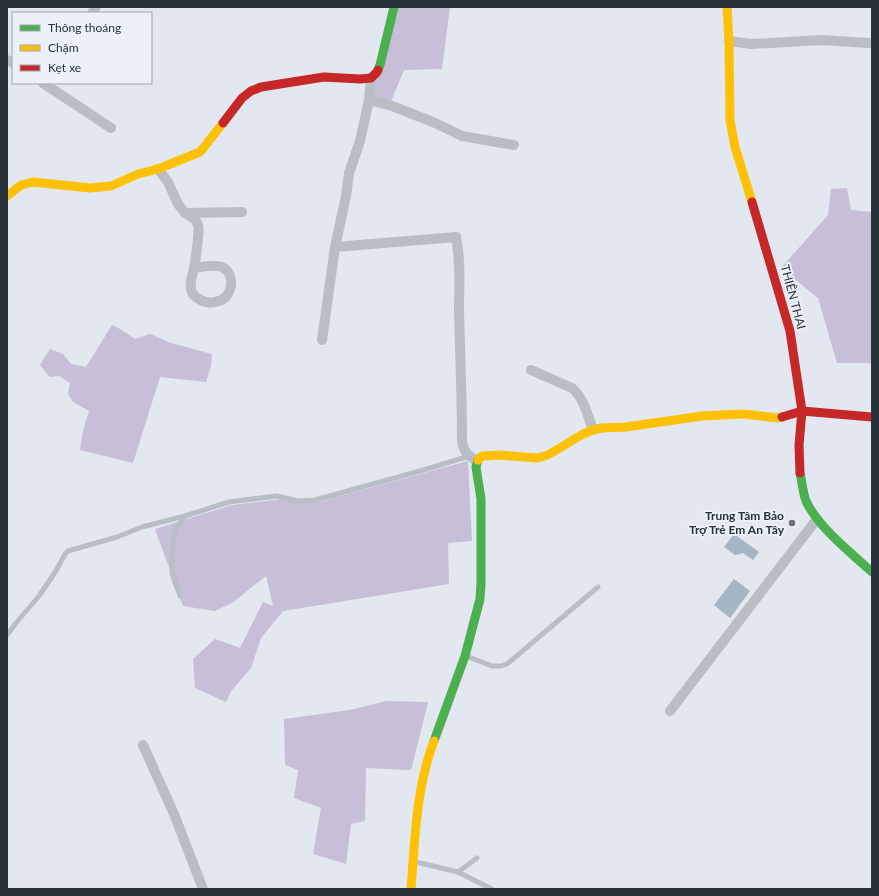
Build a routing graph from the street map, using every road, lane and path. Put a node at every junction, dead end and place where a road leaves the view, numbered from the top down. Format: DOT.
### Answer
graph roads {
  1 [pos="394,7"];
  2 [pos="727,7"];
  3 [pos="729,41"];
  4 [pos="869,43"];
  5 [pos="371,78"];
  6 [pos="45,84"];
  7 [pos="369,100"];
  8 [pos="111,128"];
  9 [pos="514,145"];
  10 [pos="158,169"];
  11 [pos="7,196"];
  12 [pos="242,212"];
  13 [pos="185,213"];
  14 [pos="335,247"];
  15 [pos="194,268"];
  16 [pos="322,340"];
  17 [pos="531,370"];
  18 [pos="802,411"];
  19 [pos="872,417"];
  20 [pos="593,430"];
  21 [pos="474,459"];
  22 [pos="185,516"];
  23 [pos="817,519"];
  24 [pos="872,572"];
  25 [pos="598,587"];
  26 [pos="180,596"];
  27 [pos="7,635"];
  28 [pos="465,656"];
  29 [pos="670,711"];
  30 [pos="143,745"];
  31 [pos="477,858"];
  32 [pos="413,862"];
  33 [pos="458,872"];
  34 [pos="203,889"];
  35 [pos="411,889"];
  36 [pos="492,889"];
  1 -- 5 [label="street"];
  2 -- 3 [label="street, THIÊN THAI"];
  3 -- 4 [label="street"];
  3 -- 18 [label="street, THIÊN THAI"];
  5 -- 7 [label="street"];
  5 -- 10 [label="street"];
  6 -- 8 [label="street"];
  7 -- 9 [label="street"];
  7 -- 14 [label="street"];
  10 -- 11 [label="street"];
  10 -- 13 [label="street"];
  12 -- 13 [label="street"];
  13 -- 15 [label="street"];
  14 -- 16 [label="street"];
  14 -- 21 [label="street"];
  15 -- 15 [label="street"];
  17 -- 20 [label="street"];
  18 -- 19 [label="street"];
  18 -- 20 [label="street"];
  18 -- 23 [label="street, THIÊN THAI"];
  20 -- 21 [label="street"];
  21 -- 22 [label="lane"];
  21 -- 28 [label="street"];
  22 -- 26 [label="lane"];
  22 -- 27 [label="lane"];
  23 -- 24 [label="street, THIÊN THAI"];
  23 -- 29 [label="street"];
  25 -- 28 [label="lane"];
  28 -- 32 [label="street"];
  30 -- 34 [label="street"];
  31 -- 33 [label="lane"];
  32 -- 33 [label="lane"];
  32 -- 35 [label="street"];
  33 -- 36 [label="lane"];
}
